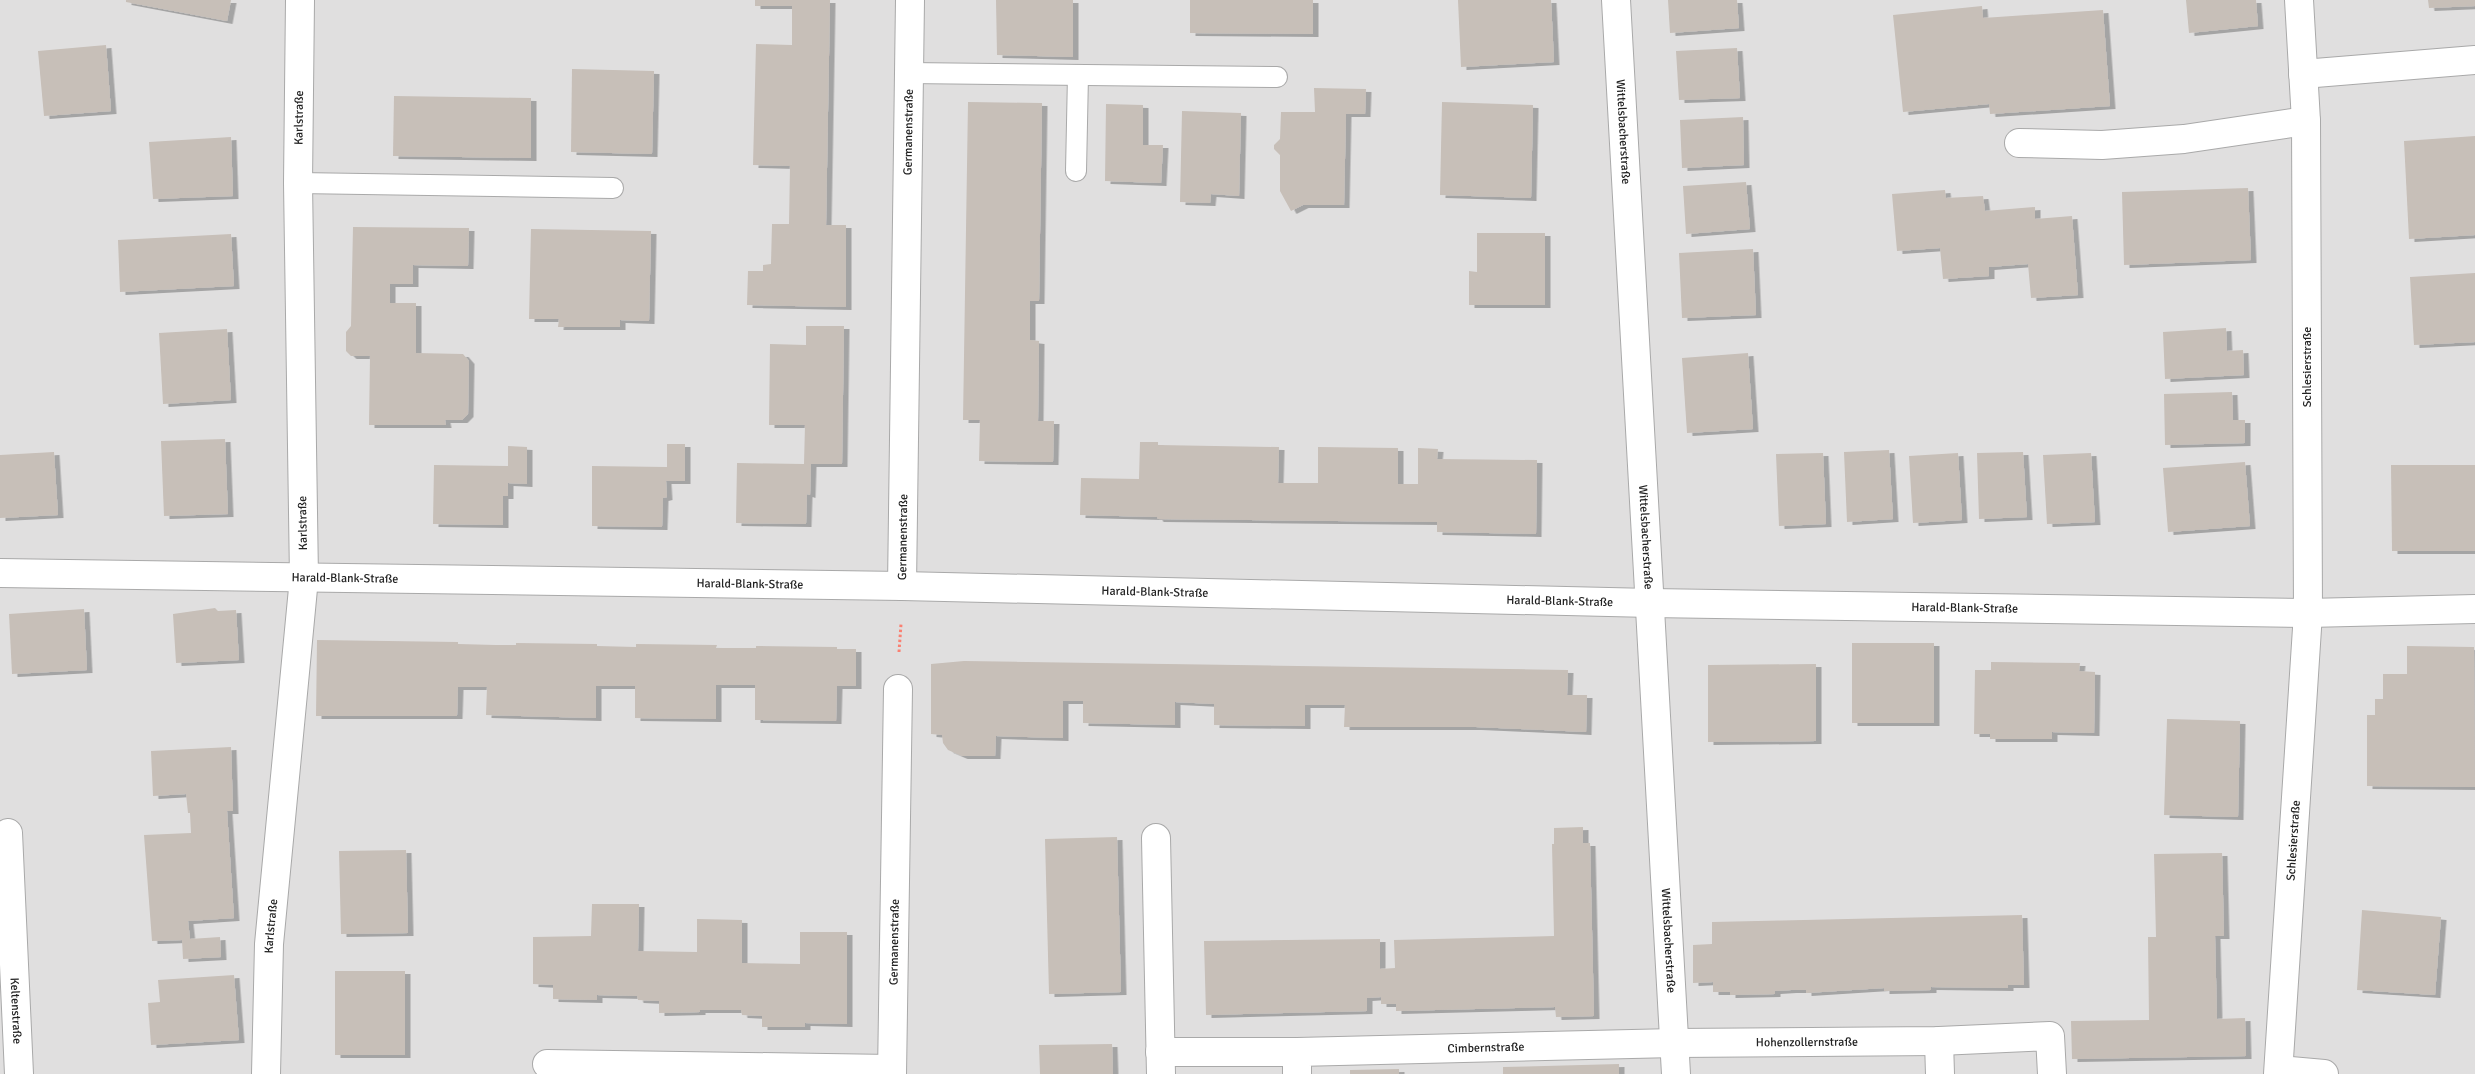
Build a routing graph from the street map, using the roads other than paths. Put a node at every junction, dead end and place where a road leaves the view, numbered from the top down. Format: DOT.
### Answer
graph roads {
  1 [pos="300,0"];
  2 [pos="910,0"];
  3 [pos="1616,0"];
  4 [pos="2299,0"];
  5 [pos="2475,60"];
  6 [pos="908,73"];
  7 [pos="1078,74"];
  8 [pos="2303,74"];
  9 [pos="1277,77"];
  10 [pos="2306,121"];
  11 [pos="2020,143"];
  12 [pos="1076,171"];
  13 [pos="298,184"];
  14 [pos="614,188"];
  15 [pos="0,573"];
  16 [pos="304,578"];
  17 [pos="902,586"];
  18 [pos="1651,602"];
  19 [pos="2475,609"];
  20 [pos="2308,613"];
  21 [pos="898,690"];
  22 [pos="8,833"];
  23 [pos="1156,838"];
  24 [pos="6,946"];
  25 [pos="1939,1041"];
  26 [pos="1675,1043"];
  27 [pos="1160,1063"];
  28 [pos="1297,1063"];
  29 [pos="547,1064"];
  30 [pos="891,1071"];
  31 [pos="2278,1072"];
  32 [pos="19,1074"];
  33 [pos="266,1074"];
  34 [pos="1676,1074"];
  35 [pos="1940,1074"];
  36 [pos="2052,1074"];
  37 [pos="2324,1074"];
  1 -- 13 [label="street, Karlstraße"];
  2 -- 6 [label="street, Germanenstraße"];
  3 -- 18 [label="street, Wittelsbacherstraße"];
  4 -- 8 [label="street, Schlesierstraße"];
  5 -- 8 [label="street"];
  6 -- 7 [label="lane"];
  6 -- 17 [label="street, Germanenstraße"];
  7 -- 9 [label="lane"];
  7 -- 12 [label="lane"];
  8 -- 10 [label="street, Schlesierstraße"];
  10 -- 11 [label="street"];
  10 -- 20 [label="street, Schlesierstraße"];
  13 -- 14 [label="lane"];
  13 -- 16 [label="street, Karlstraße"];
  15 -- 16 [label="street, Harald-Blank-Straße"];
  16 -- 17 [label="street, Harald-Blank-Straße"];
  16 -- 33 [label="street, Karlstraße"];
  17 -- 18 [label="street, Harald-Blank-Straße"];
  18 -- 20 [label="street, Harald-Blank-Straße"];
  18 -- 26 [label="street, Wittelsbacherstraße"];
  19 -- 20 [label="street"];
  20 -- 31 [label="street, Schlesierstraße"];
  21 -- 30 [label="street, Germanenstraße"];
  22 -- 24 [label="street, Keltenstraße"];
  23 -- 27 [label="street, Cimbernstraße"];
  24 -- 32 [label="street, Keltenstraße"];
  25 -- 26 [label="street, Hohenzollernstraße"];
  25 -- 35 [label="street"];
  25 -- 36 [label="street, Hohenzollernstraße"];
  26 -- 28 [label="street, Cimbernstraße"];
  26 -- 34 [label="street, Wittelsbacherstraße"];
  27 -- 28 [label="street, Cimbernstraße"];
  29 -- 30 [label="street"];
  31 -- 37 [label="street, Schlesierstraße"];
}
